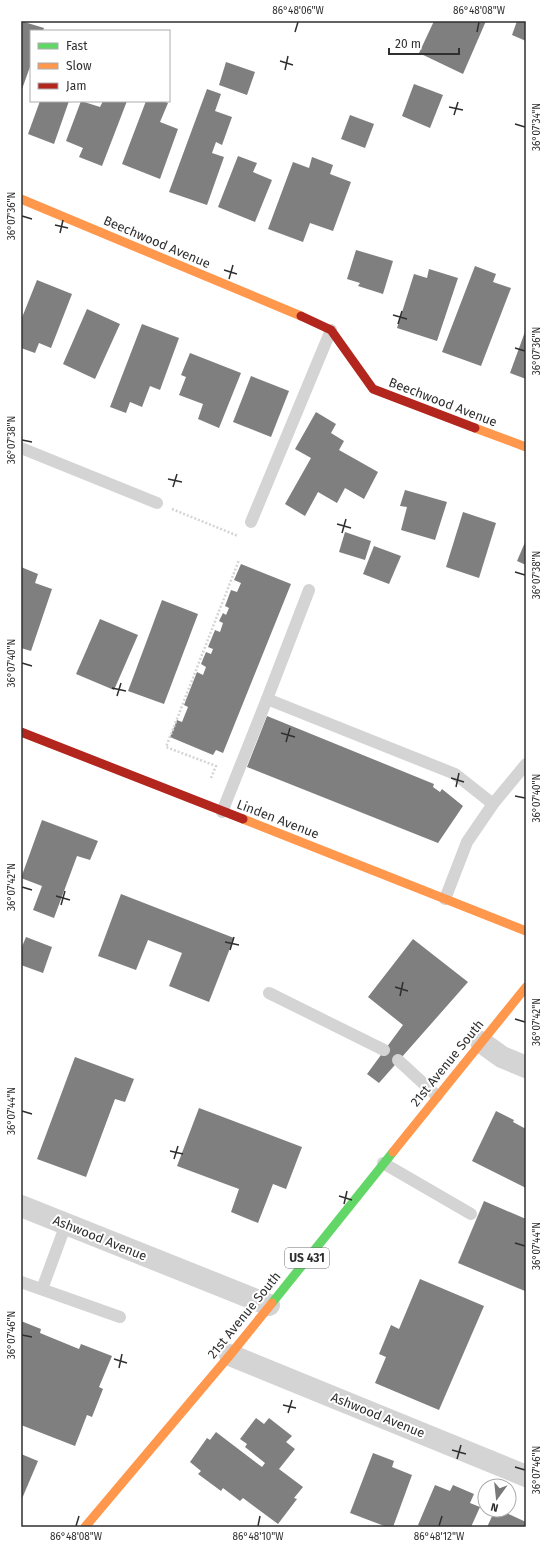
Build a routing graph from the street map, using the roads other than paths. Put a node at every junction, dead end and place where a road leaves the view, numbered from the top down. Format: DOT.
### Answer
graph roads {
  1 [pos="21,199"];
  2 [pos="331,330"];
  3 [pos="21,448"];
  4 [pos="526,448"];
  5 [pos="157,503"];
  6 [pos="251,522"];
  7 [pos="309,590"];
  8 [pos="267,699"];
  9 [pos="21,732"];
  10 [pos="526,764"];
  11 [pos="493,804"];
  12 [pos="222,812"];
  13 [pos="445,899"];
  14 [pos="526,931"];
  15 [pos="526,987"];
  16 [pos="269,993"];
  17 [pos="481,1042"];
  18 [pos="384,1050"];
  19 [pos="398,1060"];
  20 [pos="526,1068"];
  21 [pos="438,1096"];
  22 [pos="383,1163"];
  23 [pos="21,1206"];
  24 [pos="471,1214"];
  25 [pos="66,1224"];
  26 [pos="21,1282"];
  27 [pos="42,1289"];
  28 [pos="269,1305"];
  29 [pos="120,1317"];
  30 [pos="230,1355"];
  31 [pos="526,1476"];
  32 [pos="85,1527"];
  1 -- 2 [label="street, Beechwood Avenue"];
  2 -- 4 [label="street, Beechwood Avenue"];
  2 -- 6 [label="lane"];
  3 -- 5 [label="lane"];
  7 -- 8 [label="lane"];
  8 -- 11 [label="lane"];
  8 -- 12 [label="lane"];
  9 -- 12 [label="street, Linden Avenue"];
  10 -- 11 [label="lane"];
  11 -- 13 [label="lane"];
  12 -- 13 [label="street, Linden Avenue"];
  13 -- 14 [label="street, Linden Avenue"];
  15 -- 17 [label="street, 21st Avenue South / US 431"];
  16 -- 18 [label="lane"];
  17 -- 20 [label="street"];
  17 -- 21 [label="street, 21st Avenue South / US 431"];
  19 -- 21 [label="lane"];
  21 -- 22 [label="street, 21st Avenue South / US 431"];
  22 -- 24 [label="lane"];
  22 -- 28 [label="street, 21st Avenue South / US 431"];
  23 -- 25 [label="street, Ashwood Avenue"];
  25 -- 27 [label="lane"];
  25 -- 28 [label="street, Ashwood Avenue"];
  26 -- 27 [label="lane"];
  27 -- 29 [label="lane"];
  28 -- 30 [label="street, 21st Avenue South / US 431"];
  30 -- 31 [label="street, Ashwood Avenue"];
  30 -- 32 [label="street, 21st Avenue South / US 431"];
}
